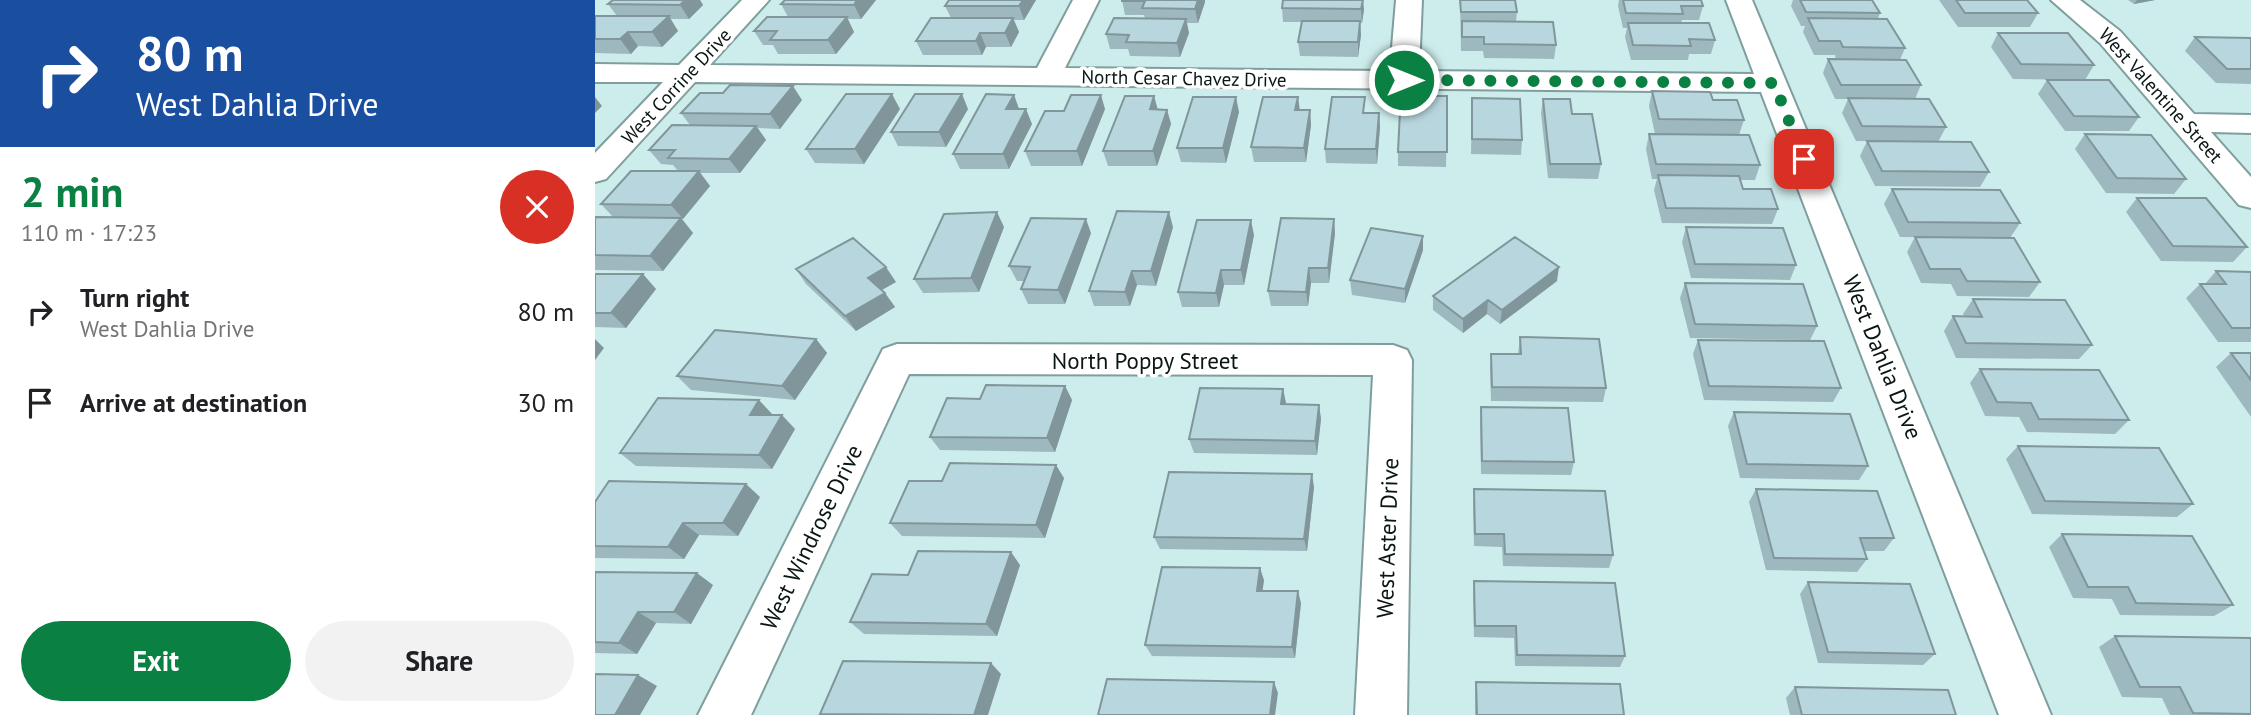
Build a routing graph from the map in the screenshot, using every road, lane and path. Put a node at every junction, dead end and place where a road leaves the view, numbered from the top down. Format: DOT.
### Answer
graph roads {
  1 [pos="757,0"];
  2 [pos="1086,0"];
  3 [pos="1409,0"];
  4 [pos="1739,0"];
  5 [pos="2064,0"];
  6 [pos="595,73"];
  7 [pos="687,74"];
  8 [pos="1047,77"];
  9 [pos="1404,80"];
  10 [pos="1774,83"];
  11 [pos="2185,123"];
  12 [pos="2251,124"];
  13 [pos="595,172"];
  14 [pos="2251,197"];
  15 [pos="897,359"];
  16 [pos="1393,360"];
  17 [pos="724,715"];
  18 [pos="1381,715"];
  19 [pos="2025,715"];
  1 -- 7 [label="street, West Corrine Drive"];
  2 -- 8 [label="street"];
  3 -- 9 [label="street"];
  4 -- 10 [label="street, West Dahlia Drive"];
  5 -- 11 [label="street, West Valentine Street"];
  6 -- 7 [label="street, North Cesar Chavez Drive"];
  7 -- 8 [label="street, North Cesar Chavez Drive"];
  7 -- 13 [label="street, West Corrine Drive"];
  8 -- 9 [label="street, North Cesar Chavez Drive"];
  9 -- 10 [label="street, North Cesar Chavez Drive"];
  10 -- 19 [label="street, West Dahlia Drive"];
  11 -- 12 [label="street"];
  11 -- 14 [label="street, West Valentine Street"];
  15 -- 16 [label="street, North Poppy Street"];
  15 -- 17 [label="street, West Windrose Drive"];
  16 -- 18 [label="street, West Aster Drive"];
}
